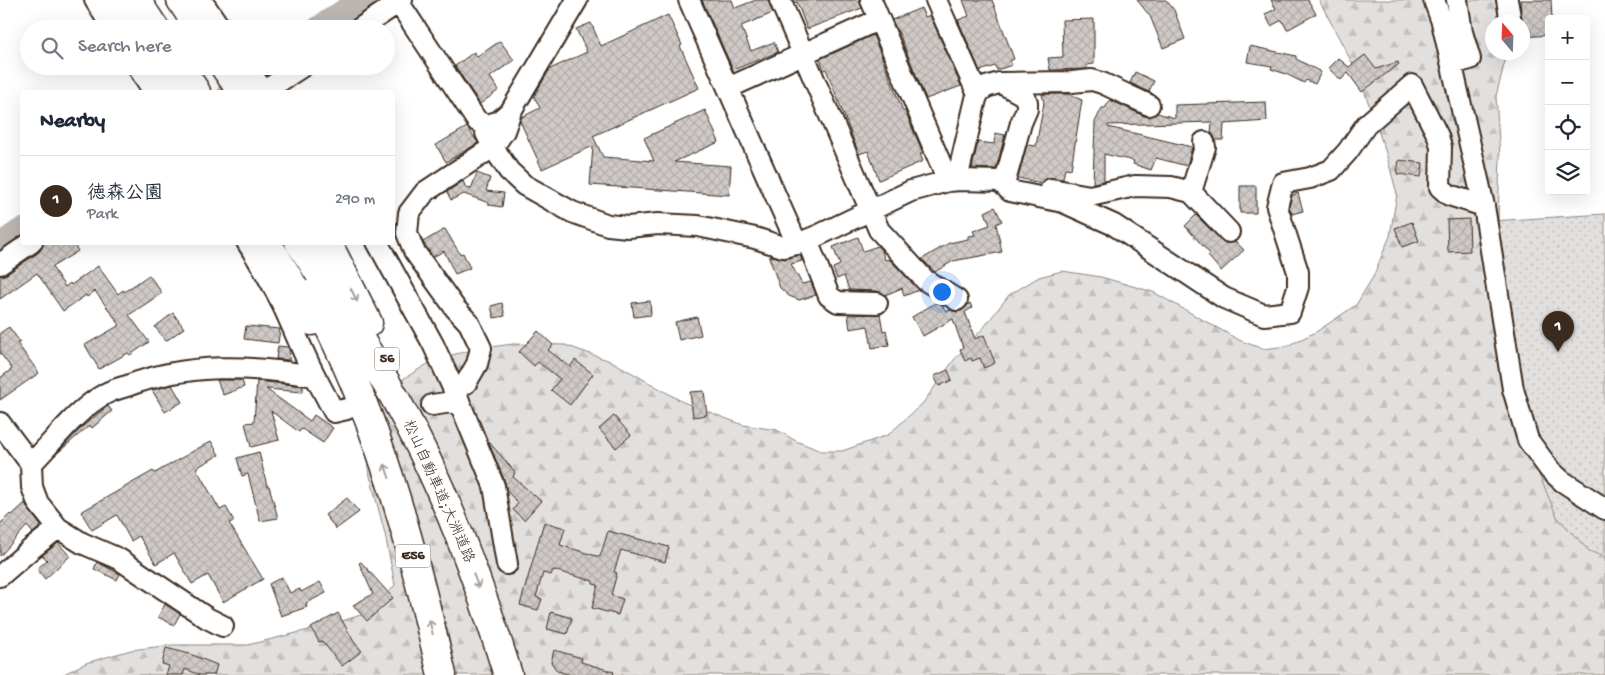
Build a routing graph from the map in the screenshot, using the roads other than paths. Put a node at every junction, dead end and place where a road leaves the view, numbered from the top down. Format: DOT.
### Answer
graph roads {
  1 [pos="95,0"];
  2 [pos="112,0"];
  3 [pos="136,0"];
  4 [pos="181,0"];
  5 [pos="201,0"];
  6 [pos="577,0"];
  7 [pos="689,0"];
  8 [pos="780,0"];
  9 [pos="871,0"];
  10 [pos="936,0"];
  11 [pos="1434,0"];
  12 [pos="1457,0"];
  13 [pos="1507,0"];
  14 [pos="400,1"];
  15 [pos="1510,15"];
  16 [pos="108,20"];
  17 [pos="124,20"];
  18 [pos="148,20"];
  19 [pos="194,20"];
  20 [pos="215,20"];
  21 [pos="372,20"];
  22 [pos="878,20"];
  23 [pos="804,54"];
  24 [pos="1452,64"];
  25 [pos="143,75"];
  26 [pos="160,75"];
  27 [pos="185,75"];
  28 [pos="230,75"];
  29 [pos="252,75"];
  30 [pos="290,75"];
  31 [pos="1000,83"];
  32 [pos="728,88"];
  33 [pos="153,90"];
  34 [pos="170,90"];
  35 [pos="195,90"];
  36 [pos="241,90"];
  37 [pos="263,90"];
  38 [pos="267,90"];
  39 [pos="980,92"];
  40 [pos="1149,105"];
  41 [pos="511,111"];
  42 [pos="486,125"];
  43 [pos="1204,142"];
  44 [pos="493,147"];
  45 [pos="955,181"];
  46 [pos="1005,184"];
  47 [pos="1191,192"];
  48 [pos="1484,206"];
  49 [pos="871,209"];
  50 [pos="1229,232"];
  51 [pos="400,235"];
  52 [pos="802,242"];
  53 [pos="28,245"];
  54 [pos="249,245"];
  55 [pos="274,245"];
  56 [pos="289,245"];
  57 [pos="379,245"];
  58 [pos="310,258"];
  59 [pos="0,264"];
  60 [pos="957,300"];
  61 [pos="877,303"];
  62 [pos="315,376"];
  63 [pos="456,395"];
  64 [pos="432,405"];
  65 [pos="347,409"];
  66 [pos="0,422"];
  67 [pos="31,464"];
  68 [pos="1605,509"];
  69 [pos="58,528"];
  70 [pos="507,564"];
  71 [pos="0,576"];
  72 [pos="223,626"];
  73 [pos="442,675"];
  74 [pos="508,675"];
  1 -- 16 [label="street"];
  2 -- 17 [label="highway"];
  3 -- 18 [label="highway"];
  4 -- 19 [label="highway"];
  5 -- 20 [label="street"];
  6 -- 41 [label="street"];
  7 -- 32 [label="street"];
  8 -- 23 [label="street"];
  9 -- 22 [label="street"];
  10 -- 39 [label="street"];
  11 -- 24 [label="street"];
  12 -- 24 [label="street"];
  13 -- 15 [label="street"];
  14 -- 21 [label="street"];
  14 -- 42 [label="street"];
  22 -- 23 [label="street"];
  22 -- 45 [label="street"];
  23 -- 32 [label="street"];
  23 -- 49 [label="street"];
  24 -- 48 [label="street"];
  25 -- 33 [label="street"];
  26 -- 34 [label="highway"];
  27 -- 35 [label="highway"];
  28 -- 36 [label="highway"];
  29 -- 37 [label="street"];
  30 -- 38 [label="street"];
  31 -- 39 [label="street"];
  31 -- 40 [label="street"];
  31 -- 46 [label="street"];
  32 -- 52 [label="street"];
  39 -- 45 [label="street"];
  41 -- 42 [label="street"];
  41 -- 44 [label="street"];
  42 -- 44 [label="street"];
  43 -- 47 [label="street"];
  44 -- 51 [label="street"];
  44 -- 52 [label="street"];
  45 -- 46 [label="street"];
  45 -- 49 [label="street"];
  46 -- 47 [label="street"];
  46 -- 48 [label="street"];
  47 -- 50 [label="street"];
  48 -- 68 [label="street"];
  49 -- 52 [label="street"];
  49 -- 60 [label="street"];
  51 -- 63 [label="street"];
  52 -- 61 [label="street"];
  53 -- 59 [label="street"];
  54 -- 62 [label="street"];
  55 -- 58 [label="highway"];
  56 -- 58 [label="highway, 松山自動車道;大洲道路"];
  57 -- 63 [label="street"];
  73 -- 58 [label="highway, E56, one-way"];
  58 -- 74 [label="highway, 松山自動車道;大洲道路, one-way"];
  62 -- 65 [label="street"];
  62 -- 67 [label="street"];
  63 -- 64 [label="street"];
  63 -- 70 [label="street"];
  66 -- 67 [label="street"];
  67 -- 69 [label="street"];
  69 -- 71 [label="street"];
  69 -- 72 [label="street"];
}
